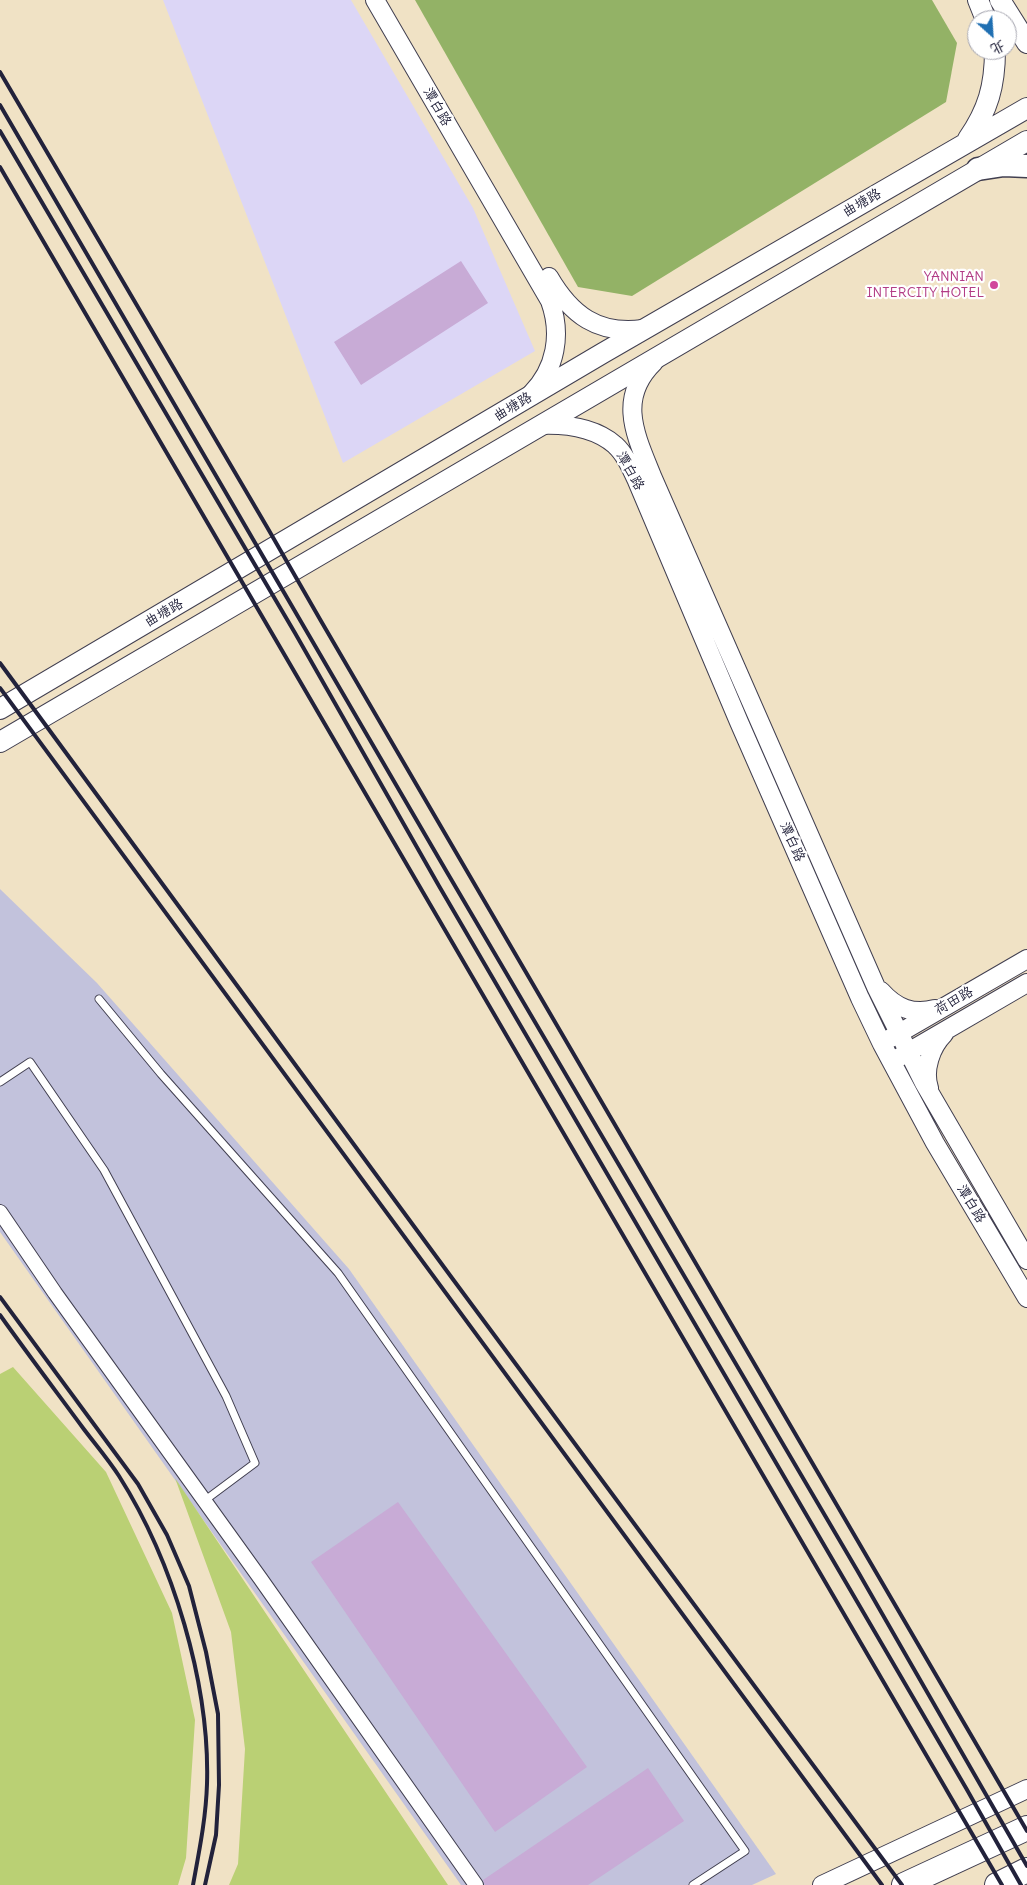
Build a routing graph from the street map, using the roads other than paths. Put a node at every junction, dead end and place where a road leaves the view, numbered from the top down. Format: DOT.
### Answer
graph roads {
  1 [pos="375,0"];
  2 [pos="388,0"];
  3 [pos="1000,0"];
  4 [pos="1027,43"];
  5 [pos="995,60"];
  6 [pos="1027,108"];
  7 [pos="1027,141"];
  8 [pos="966,143"];
  9 [pos="1027,166"];
  10 [pos="978,169"];
  11 [pos="646,328"];
  12 [pos="662,354"];
  13 [pos="525,400"];
  14 [pos="541,425"];
  15 [pos="0,709"];
  16 [pos="0,742"];
  17 [pos="1027,959"];
  18 [pos="1027,983"];
  19 [pos="875,984"];
  20 [pos="99,999"];
  21 [pos="947,1006"];
  22 [pos="951,1028"];
  23 [pos="899,1034"];
  24 [pos="882,1044"];
  25 [pos="908,1052"];
  26 [pos="891,1062"];
  27 [pos="0,1082"];
  28 [pos="933,1098"];
  29 [pos="0,1212"];
  30 [pos="1027,1260"];
  31 [pos="1027,1298"];
  32 [pos="204,1501"];
  33 [pos="1027,1789"];
  34 [pos="1027,1828"];
  35 [pos="1027,1870"];
  36 [pos="476,1885"];
  37 [pos="693,1885"];
  38 [pos="822,1885"];
  39 [pos="904,1885"];
  40 [pos="997,1885"];
  1 -- 13 [label="street, 潭白路"];
  2 -- 11 [label="street, 潭白路"];
  3 -- 4 [label="main road"];
  5 -- 8 [label="main road"];
  6 -- 8 [label="main road, 曲塘路"];
  7 -- 10 [label="main road, 曲塘路"];
  8 -- 11 [label="main road, 曲塘路"];
  9 -- 10 [label="main road"];
  10 -- 12 [label="main road, 曲塘路"];
  11 -- 13 [label="main road, 曲塘路"];
  12 -- 14 [label="main road, 曲塘路"];
  12 -- 19 [label="street, 潭白路"];
  13 -- 15 [label="main road, 曲塘路"];
  14 -- 16 [label="main road, 曲塘路"];
  14 -- 24 [label="street, 潭白路"];
  17 -- 21 [label="street, 荷田路"];
  18 -- 22 [label="street, 荷田路"];
  19 -- 21 [label="street"];
  19 -- 23 [label="street, 潭白路"];
  20 -- 37 [label="lane"];
  21 -- 23 [label="street, 荷田路"];
  22 -- 25 [label="street, 荷田路"];
  22 -- 28 [label="street"];
  23 -- 24 [label="street, 荷田路"];
  23 -- 25 [label="street, 潭白路"];
  24 -- 26 [label="street, 潭白路"];
  25 -- 26 [label="street, 荷田路"];
  25 -- 28 [label="street, 潭白路"];
  26 -- 31 [label="street, 潭白路"];
  27 -- 32 [label="lane"];
  28 -- 30 [label="street, 潭白路"];
  29 -- 32 [label="street"];
  32 -- 36 [label="street"];
  33 -- 38 [label="street"];
  34 -- 39 [label="highway"];
  35 -- 40 [label="highway"];
}
